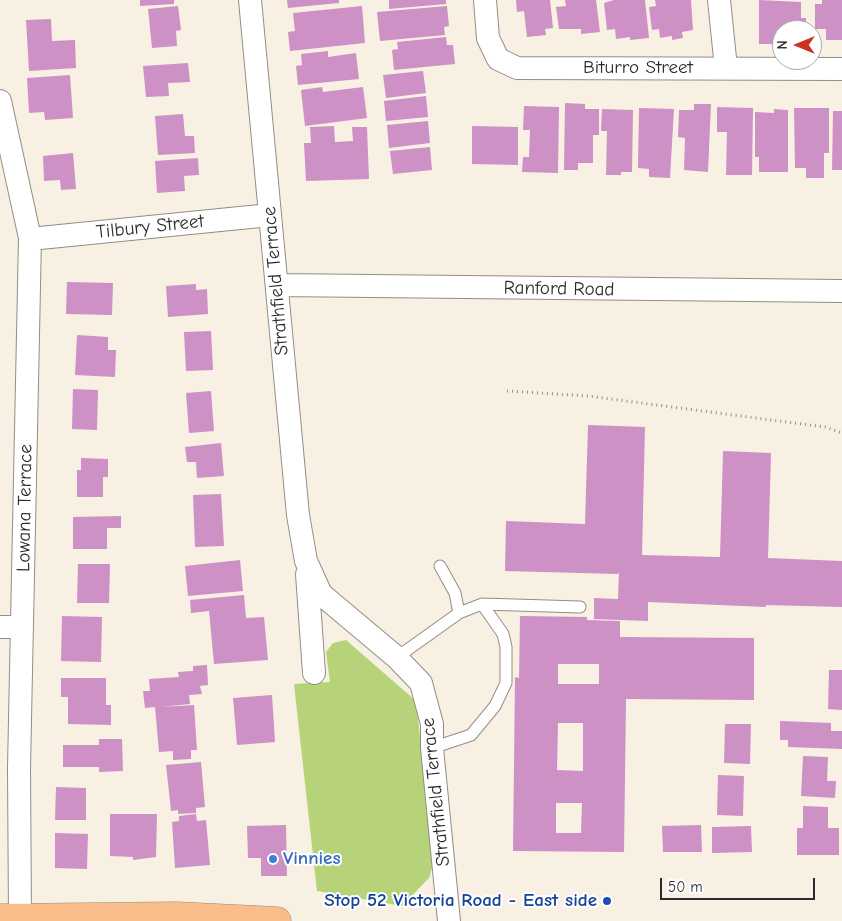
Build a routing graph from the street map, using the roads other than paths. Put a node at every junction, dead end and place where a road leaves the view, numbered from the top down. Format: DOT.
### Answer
graph roads {
  1 [pos="250,0"];
  2 [pos="485,0"];
  3 [pos="719,0"];
  4 [pos="726,68"];
  5 [pos="842,70"];
  6 [pos="0,101"];
  7 [pos="270,215"];
  8 [pos="30,239"];
  9 [pos="277,285"];
  10 [pos="842,291"];
  11 [pos="306,561"];
  12 [pos="440,566"];
  13 [pos="482,604"];
  14 [pos="580,607"];
  15 [pos="458,613"];
  16 [pos="0,627"];
  17 [pos="22,627"];
  18 [pos="396,658"];
  19 [pos="314,673"];
  20 [pos="432,748"];
  21 [pos="10,918"];
  22 [pos="277,921"];
  23 [pos="449,921"];
  1 -- 7 [label="street, Strathfield Terrace"];
  2 -- 4 [label="street, Biturro Street"];
  3 -- 4 [label="street"];
  4 -- 5 [label="street, Biturro Street"];
  6 -- 8 [label="street, Lowana Terrace"];
  7 -- 8 [label="street, Tilbury Street"];
  7 -- 9 [label="street, Strathfield Terrace"];
  8 -- 17 [label="street, Lowana Terrace"];
  9 -- 10 [label="street, Ranford Road"];
  9 -- 11 [label="street, Strathfield Terrace"];
  11 -- 18 [label="street, Strathfield Terrace"];
  11 -- 19 [label="street, Strathfield Terrace"];
  12 -- 15 [label="lane"];
  13 -- 14 [label="lane"];
  13 -- 15 [label="lane"];
  13 -- 20 [label="lane"];
  15 -- 18 [label="lane"];
  16 -- 17 [label="street"];
  17 -- 21 [label="street, Lowana Terrace"];
  18 -- 20 [label="street, Strathfield Terrace"];
  20 -- 23 [label="street, Strathfield Terrace"];
  21 -- 22 [label="highway"];
}
